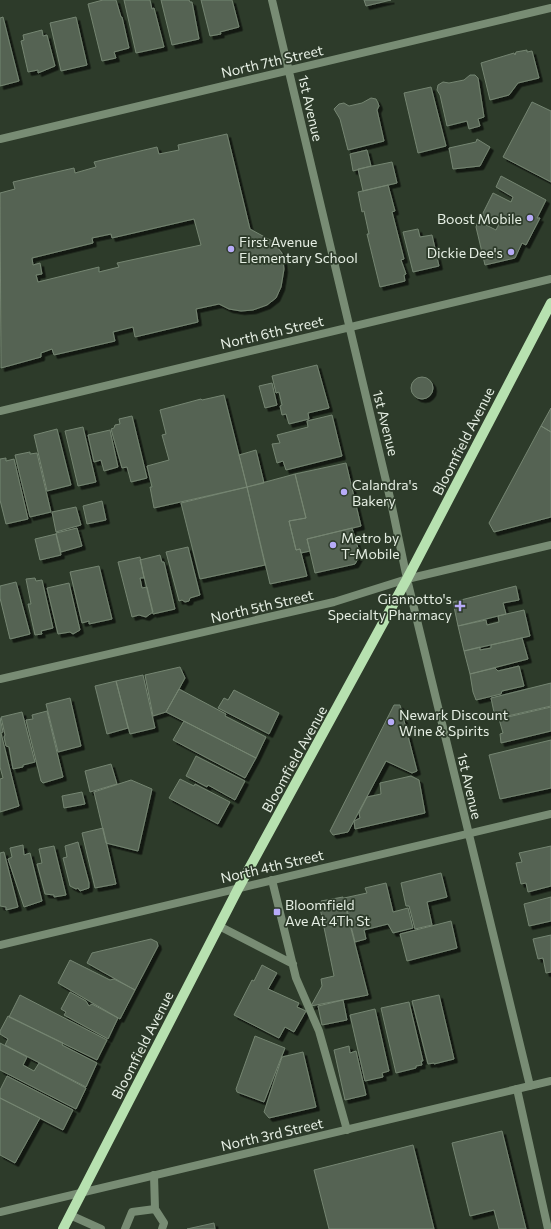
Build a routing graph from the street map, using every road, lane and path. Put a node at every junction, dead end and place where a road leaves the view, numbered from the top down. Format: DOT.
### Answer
graph roads {
  1 [pos="272,0"];
  2 [pos="551,8"];
  3 [pos="288,70"];
  4 [pos="0,139"];
  5 [pos="551,279"];
  6 [pos="551,303"];
  7 [pos="349,327"];
  8 [pos="0,410"];
  9 [pos="551,545"];
  10 [pos="407,579"];
  11 [pos="0,679"];
  12 [pos="551,814"];
  13 [pos="469,834"];
  14 [pos="272,880"];
  15 [pos="239,888"];
  16 [pos="219,926"];
  17 [pos="0,945"];
  18 [pos="293,964"];
  19 [pos="551,1081"];
  20 [pos="530,1086"];
  21 [pos="517,1089"];
  22 [pos="347,1130"];
  23 [pos="154,1175"];
  24 [pos="81,1193"];
  25 [pos="155,1209"];
  26 [pos="0,1212"];
  27 [pos="70,1215"];
  28 [pos="63,1229"];
  29 [pos="101,1229"];
  30 [pos="125,1229"];
  31 [pos="162,1229"];
  32 [pos="548,1229"];
  1 -- 3 [label="street, 1st Avenue"];
  2 -- 3 [label="street, North 7th Street"];
  3 -- 4 [label="street, North 7th Street"];
  3 -- 7 [label="street, 1st Avenue"];
  5 -- 7 [label="street, North 6th Street"];
  6 -- 10 [label="main road, Bloomfield Avenue"];
  7 -- 8 [label="street, North 6th Street"];
  7 -- 10 [label="street, 1st Avenue"];
  9 -- 10 [label="street, North 5th Street"];
  10 -- 11 [label="street, North 5th Street"];
  10 -- 13 [label="street, 1st Avenue"];
  10 -- 15 [label="main road, Bloomfield Avenue"];
  12 -- 13 [label="street, North 4th Street"];
  13 -- 14 [label="street, North 4th Street"];
  13 -- 20 [label="street, 1st Avenue"];
  14 -- 15 [label="street, North 4th Street"];
  14 -- 18 [label="street"];
  15 -- 16 [label="main road, Bloomfield Avenue"];
  15 -- 17 [label="street, North 4th Street"];
  16 -- 18 [label="street"];
  16 -- 24 [label="main road, Bloomfield Avenue"];
  18 -- 22 [label="street"];
  19 -- 20 [label="street, North 3rd Street"];
  20 -- 21 [label="street, North 3rd Street"];
  21 -- 22 [label="street, North 3rd Street"];
  21 -- 32 [label="street"];
  22 -- 23 [label="street, North 3rd Street"];
  23 -- 24 [label="street, North 3rd Street"];
  23 -- 25 [label="street"];
  24 -- 26 [label="street, North 3rd Street"];
  24 -- 27 [label="main road, Bloomfield Avenue"];
  25 -- 30 [label="street"];
  25 -- 31 [label="street"];
  27 -- 28 [label="main road, Bloomfield Avenue"];
  27 -- 29 [label="street"];
}
